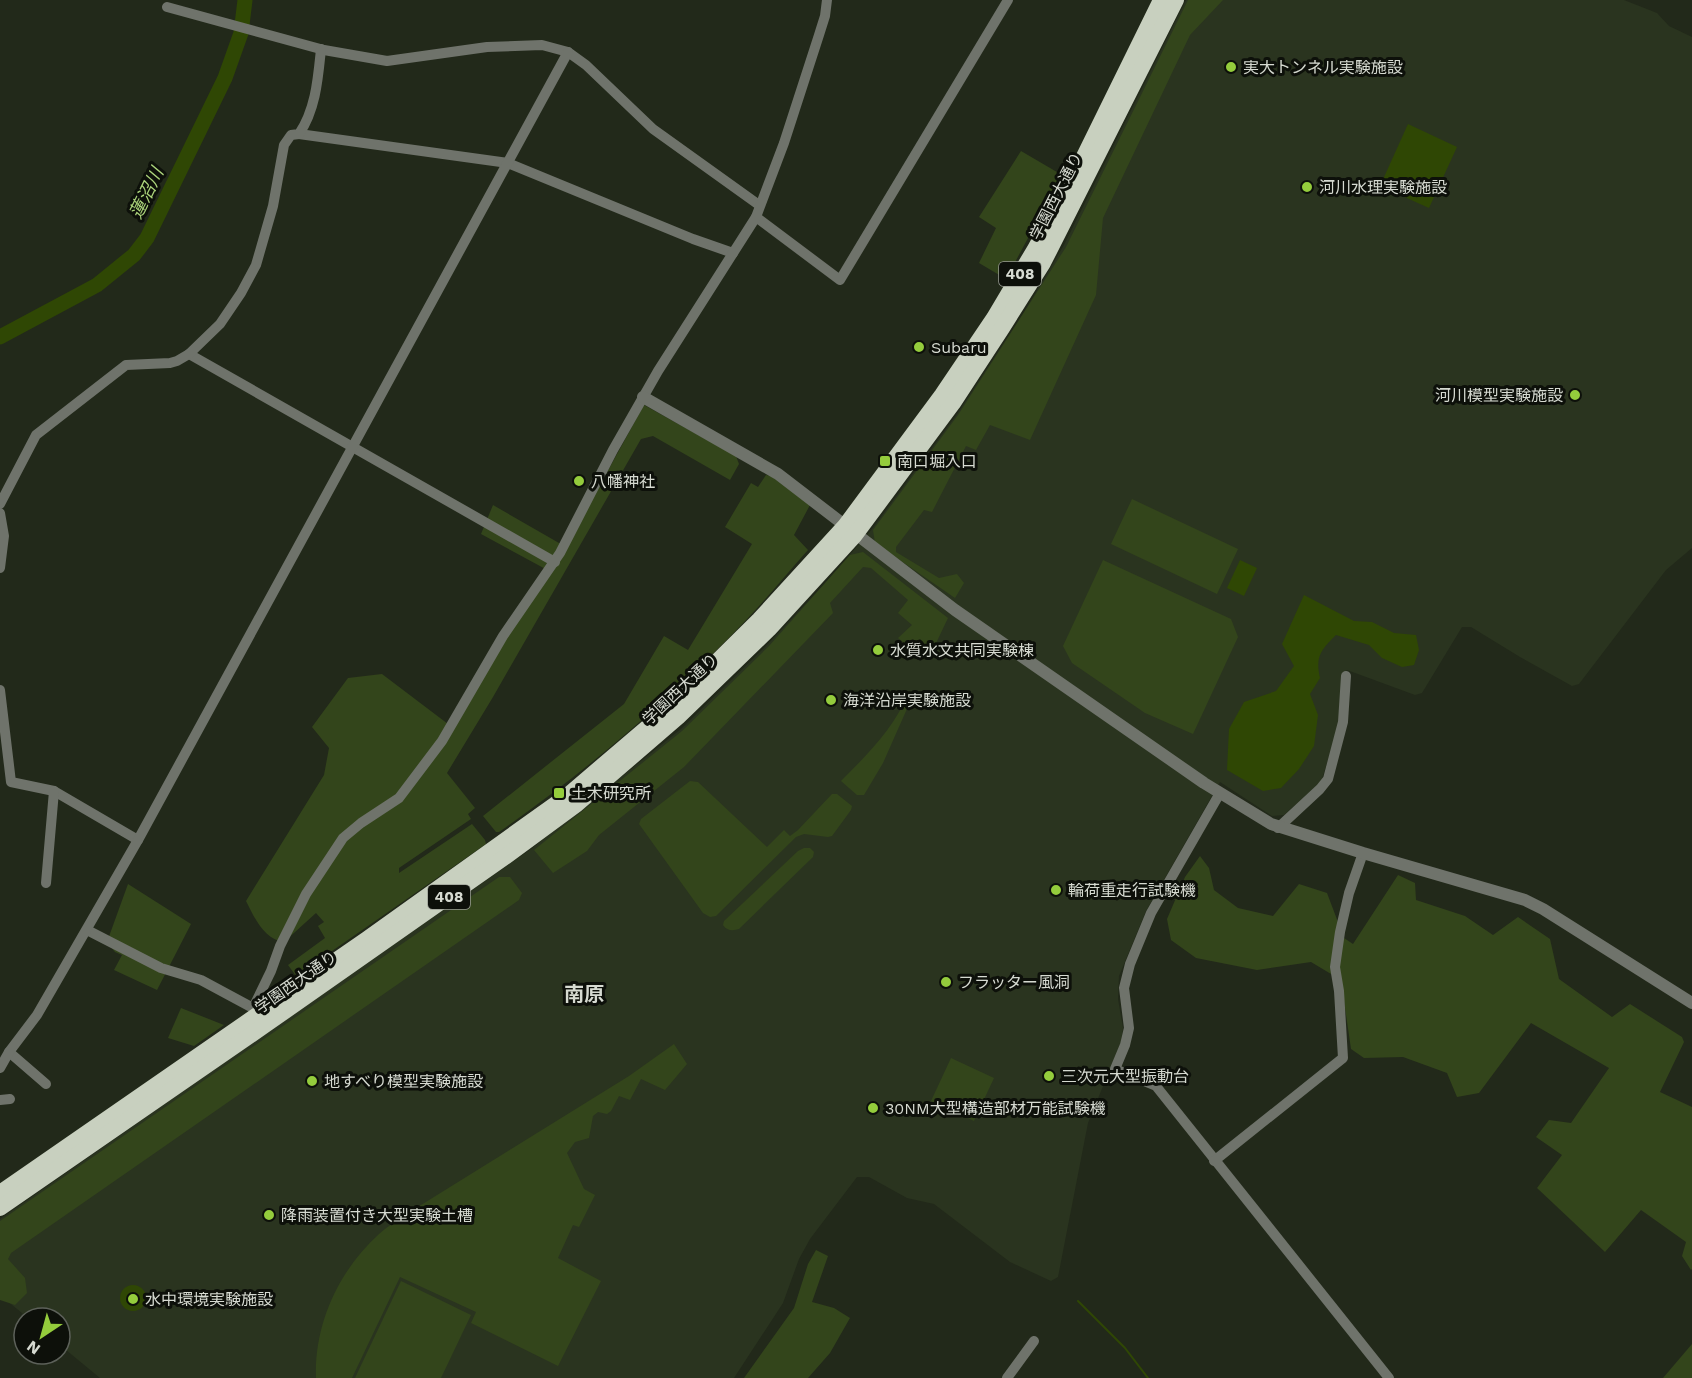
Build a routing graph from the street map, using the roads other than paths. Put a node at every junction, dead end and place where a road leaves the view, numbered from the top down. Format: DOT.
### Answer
graph roads {
  1 [pos="827,0"];
  2 [pos="1008,0"];
  3 [pos="1161,0"];
  4 [pos="1176,0"];
  5 [pos="167,7"];
  6 [pos="321,49"];
  7 [pos="568,52"];
  8 [pos="299,134"];
  9 [pos="508,163"];
  10 [pos="759,205"];
  11 [pos="756,217"];
  12 [pos="733,253"];
  13 [pos="996,325"];
  14 [pos="189,354"];
  15 [pos="643,397"];
  16 [pos="352,446"];
  17 [pos="0,504"];
  18 [pos="0,513"];
  19 [pos="850,530"];
  20 [pos="555,562"];
  21 [pos="0,568"];
  22 [pos="1346,676"];
  23 [pos="0,690"];
  24 [pos="54,791"];
  25 [pos="1220,793"];
  26 [pos="1278,828"];
  27 [pos="138,840"];
  28 [pos="1363,853"];
  29 [pos="45,883"];
  30 [pos="87,930"];
  31 [pos="1692,1003"];
  32 [pos="255,1011"];
  33 [pos="9,1052"];
  34 [pos="0,1068"];
  35 [pos="46,1084"];
  36 [pos="1214,1161"];
  37 [pos="0,1193"];
  38 [pos="0,1208"];
  39 [pos="1035,1341"];
  40 [pos="1007,1378"];
  41 [pos="1389,1378"];
  1 -- 10 [label="street"];
  2 -- 11 [label="street"];
  3 -- 13 [label="highway, 学園西大通り / 408"];
  4 -- 13 [label="highway, 学園西大通り / 408"];
  5 -- 6 [label="street"];
  6 -- 7 [label="street"];
  6 -- 8 [label="street"];
  7 -- 9 [label="street"];
  7 -- 10 [label="street"];
  8 -- 9 [label="street"];
  8 -- 14 [label="street"];
  9 -- 12 [label="street"];
  9 -- 16 [label="street"];
  10 -- 11 [label="street"];
  11 -- 12 [label="street"];
  12 -- 15 [label="street"];
  13 -- 19 [label="highway, 学園西大通り / 408"];
  14 -- 16 [label="street"];
  14 -- 17 [label="street"];
  15 -- 19 [label="street"];
  15 -- 20 [label="street"];
  16 -- 20 [label="street"];
  16 -- 27 [label="street"];
  18 -- 21 [label="street"];
  19 -- 25 [label="street"];
  19 -- 32 [label="highway, 学園西大通り / 408"];
  19 -- 38 [label="highway, 学園西大通り / 408"];
  20 -- 32 [label="street"];
  22 -- 26 [label="street"];
  23 -- 24 [label="street"];
  24 -- 27 [label="street"];
  24 -- 29 [label="street"];
  25 -- 26 [label="street"];
  25 -- 36 [label="street"];
  26 -- 28 [label="street"];
  27 -- 30 [label="street"];
  28 -- 31 [label="street"];
  28 -- 36 [label="street"];
  30 -- 32 [label="street"];
  30 -- 33 [label="street"];
  32 -- 37 [label="highway, 学園西大通り / 408"];
  33 -- 34 [label="street"];
  33 -- 35 [label="street"];
  36 -- 41 [label="street"];
  39 -- 40 [label="street"];
}
